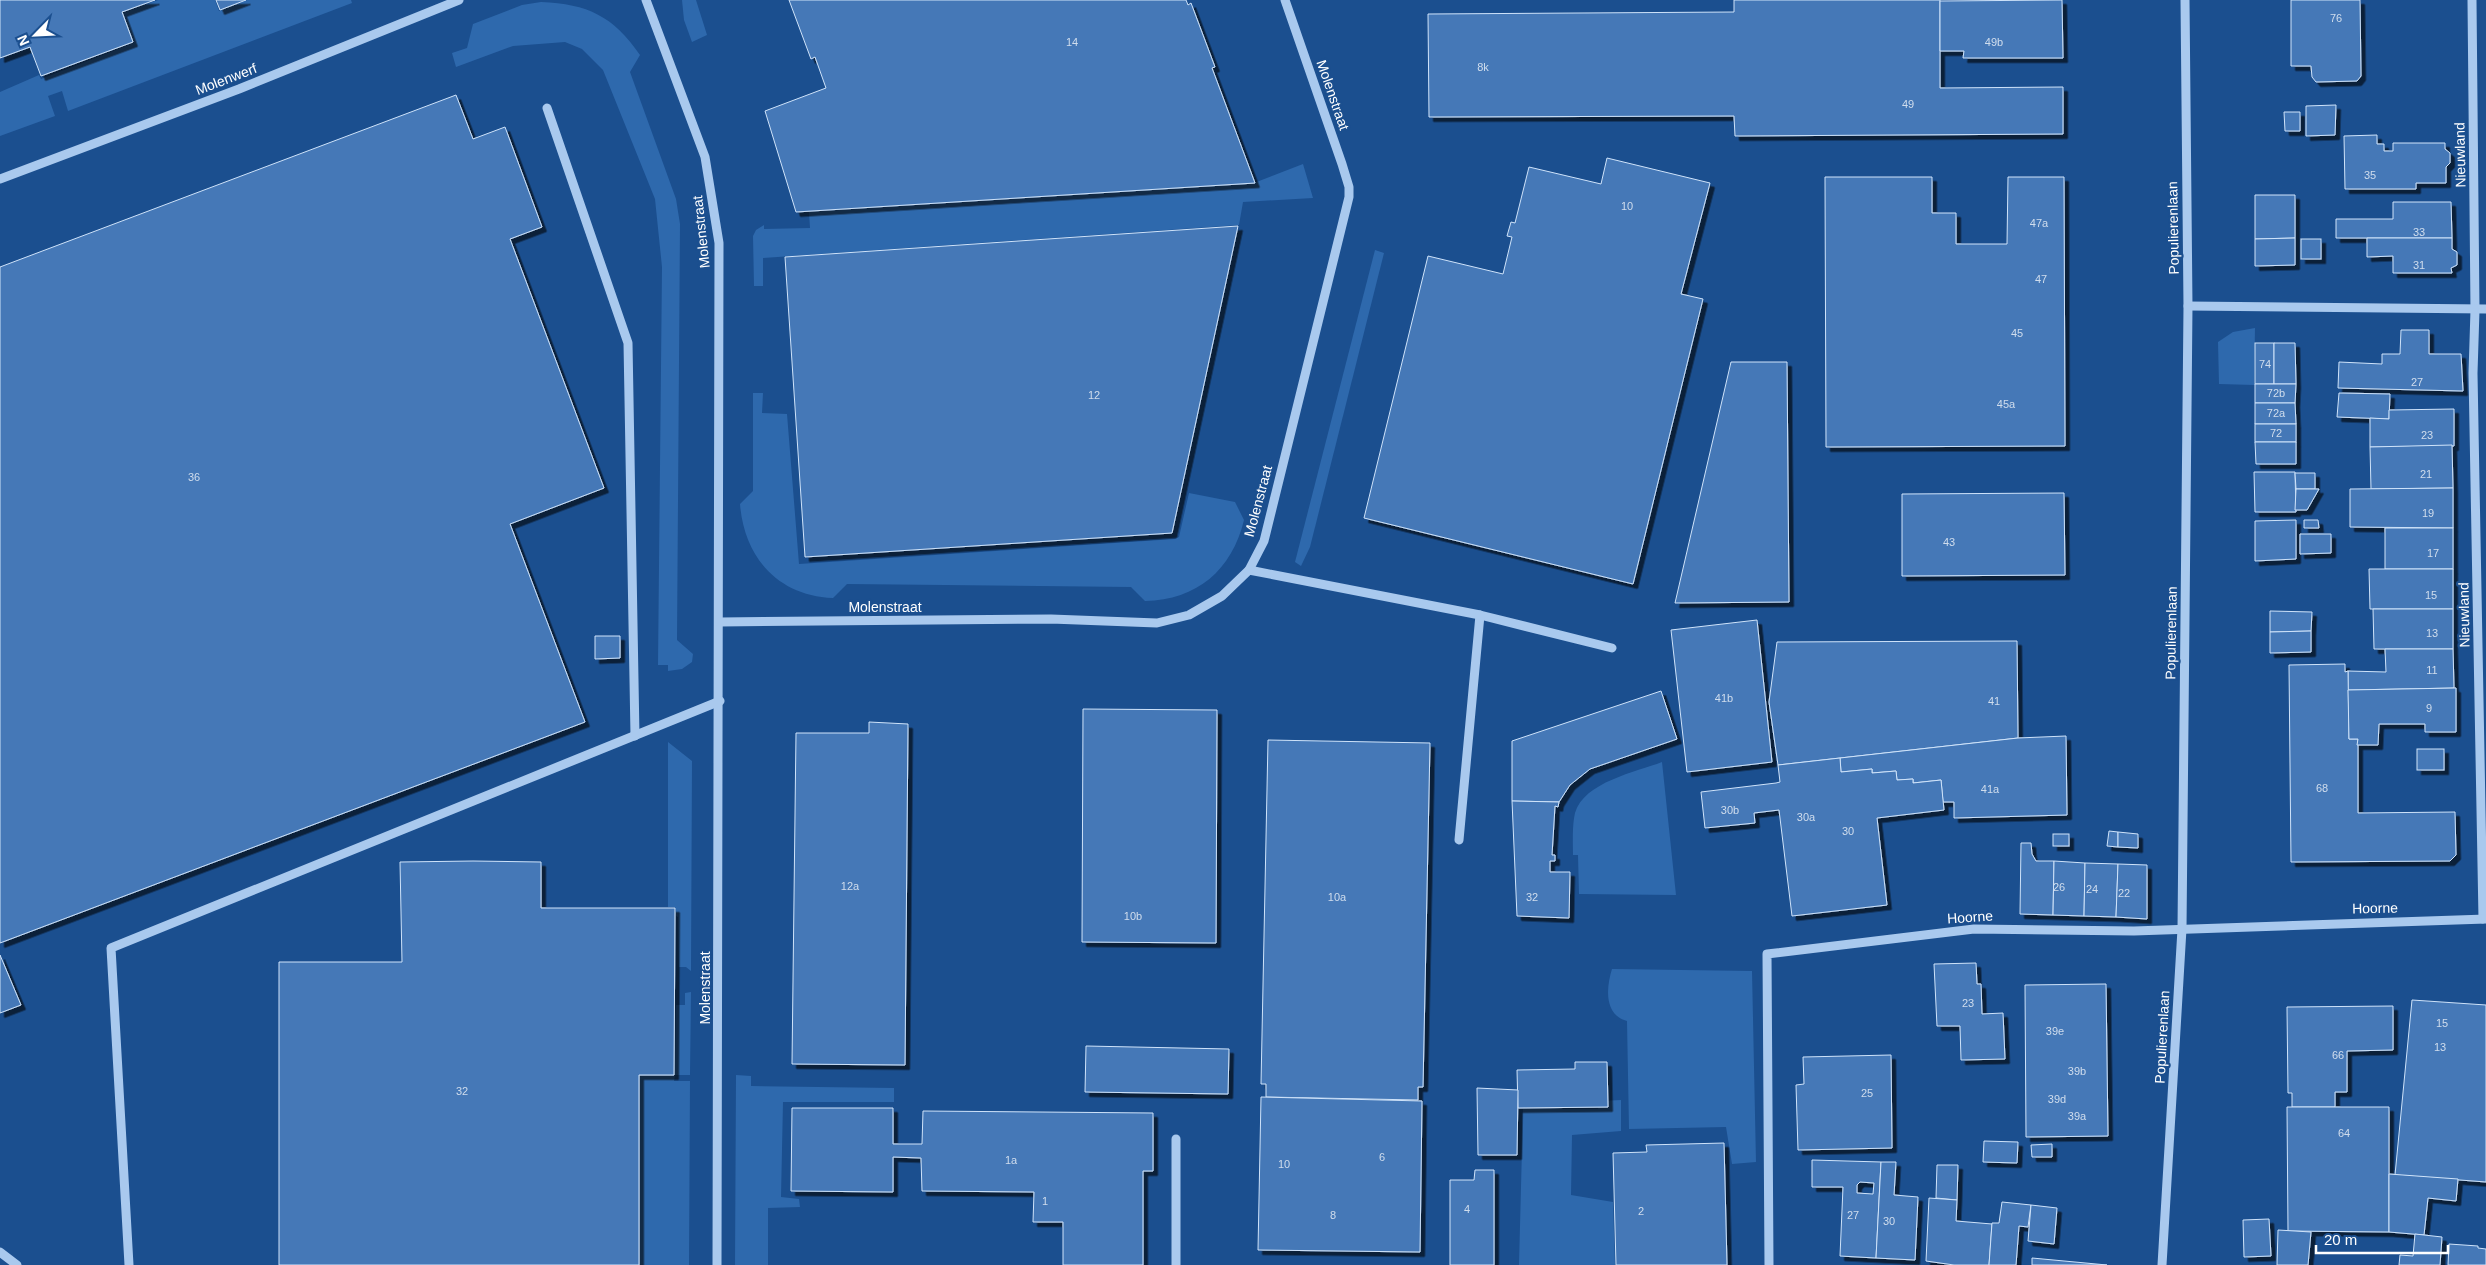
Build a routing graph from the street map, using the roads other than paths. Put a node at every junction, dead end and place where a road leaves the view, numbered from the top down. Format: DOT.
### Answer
graph roads {
  1 [pos="460,0"];
  2 [pos="646,0"];
  3 [pos="1285,0"];
  4 [pos="2185,0"];
  5 [pos="2472,0"];
  6 [pos="547,108"];
  7 [pos="0,178"];
  8 [pos="2188,306"];
  9 [pos="2486,309"];
  10 [pos="2475,310"];
  11 [pos="1249,570"];
  12 [pos="1480,615"];
  13 [pos="720,622"];
  14 [pos="1612,648"];
  15 [pos="720,702"];
  16 [pos="635,736"];
  17 [pos="1459,840"];
  18 [pos="2485,919"];
  19 [pos="2182,929"];
  20 [pos="1176,1139"];
  21 [pos="0,1252"];
  22 [pos="17,1265"];
  23 [pos="129,1265"];
  24 [pos="717,1265"];
  25 [pos="1176,1265"];
  26 [pos="1769,1265"];
  27 [pos="2162,1265"];
  1 -- 7 [label="street, Molenwerf"];
  2 -- 13 [label="street, Molenstraat"];
  3 -- 11 [label="street, Molenstraat"];
  4 -- 8 [label="street, Populierenlaan"];
  5 -- 10 [label="street, Nieuwland"];
  6 -- 16 [label="street"];
  8 -- 10 [label="street"];
  8 -- 19 [label="street, Populierenlaan"];
  9 -- 10 [label="street"];
  10 -- 18 [label="street, Nieuwland"];
  11 -- 12 [label="street"];
  11 -- 13 [label="street, Molenstraat"];
  12 -- 14 [label="street"];
  12 -- 17 [label="street"];
  13 -- 15 [label="street, Molenstraat"];
  15 -- 16 [label="street"];
  15 -- 24 [label="street, Molenstraat"];
  16 -- 23 [label="street"];
  18 -- 19 [label="street, Hoorne"];
  19 -- 26 [label="street, Hoorne"];
  19 -- 27 [label="street, Populierenlaan"];
  20 -- 25 [label="street"];
  21 -- 22 [label="street"];
}
